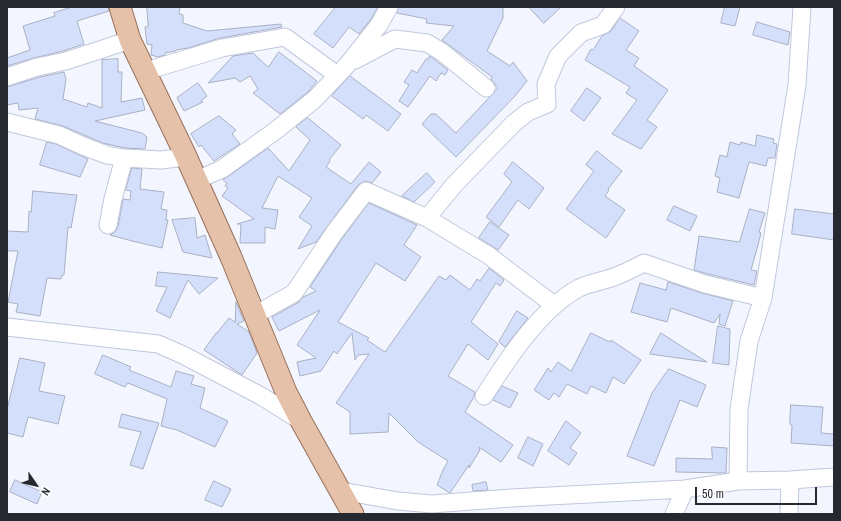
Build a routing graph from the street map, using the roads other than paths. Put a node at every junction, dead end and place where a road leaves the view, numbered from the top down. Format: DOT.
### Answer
graph roads {
  1 [pos="120,7"];
  2 [pos="389,7"];
  3 [pos="616,7"];
  4 [pos="802,7"];
  5 [pos="130,40"];
  6 [pos="343,69"];
  7 [pos="146,72"];
  8 [pos="7,77"];
  9 [pos="486,88"];
  10 [pos="7,122"];
  11 [pos="184,152"];
  12 [pos="124,158"];
  13 [pos="197,180"];
  14 [pos="427,218"];
  15 [pos="108,225"];
  16 [pos="763,298"];
  17 [pos="554,305"];
  18 [pos="255,315"];
  19 [pos="7,327"];
  20 [pos="484,396"];
  21 [pos="301,421"];
  22 [pos="834,477"];
  23 [pos="790,480"];
  24 [pos="738,481"];
  25 [pos="685,489"];
  26 [pos="341,491"];
  27 [pos="510,506"];
  28 [pos="353,514"];
  29 [pos="674,514"];
  30 [pos="789,514"];
  1 -- 5 [label="main road"];
  2 -- 6 [label="street"];
  3 -- 14 [label="street"];
  4 -- 16 [label="street"];
  5 -- 7 [label="main road"];
  5 -- 8 [label="street"];
  6 -- 7 [label="street"];
  6 -- 9 [label="street"];
  6 -- 13 [label="street"];
  7 -- 11 [label="main road"];
  10 -- 12 [label="street"];
  11 -- 12 [label="street"];
  11 -- 13 [label="main road"];
  12 -- 15 [label="street"];
  13 -- 18 [label="main road"];
  14 -- 17 [label="street"];
  14 -- 18 [label="street"];
  16 -- 17 [label="street"];
  16 -- 24 [label="street"];
  17 -- 20 [label="street"];
  18 -- 21 [label="main road"];
  19 -- 21 [label="street"];
  21 -- 26 [label="main road"];
  22 -- 23 [label="street"];
  23 -- 24 [label="street"];
  23 -- 30 [label="street"];
  24 -- 25 [label="street"];
  25 -- 27 [label="street"];
  25 -- 29 [label="street"];
  26 -- 27 [label="street"];
  26 -- 28 [label="main road"];
}
